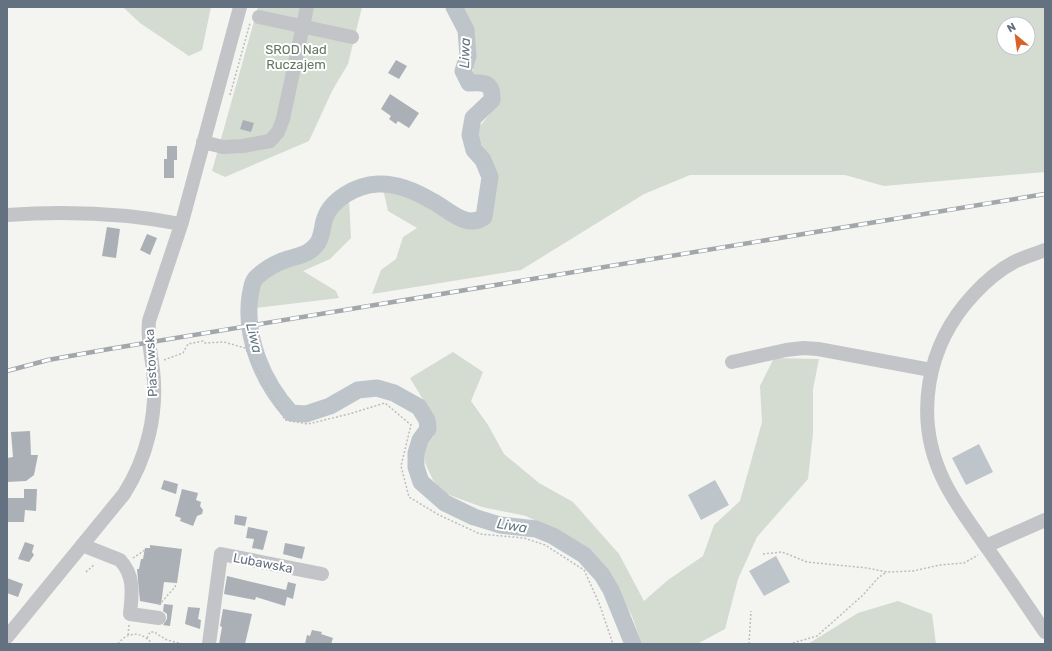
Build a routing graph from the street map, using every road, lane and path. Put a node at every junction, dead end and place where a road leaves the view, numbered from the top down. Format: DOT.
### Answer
graph roads {
  1 [pos="240,7"];
  2 [pos="307,7"];
  3 [pos="259,17"];
  4 [pos="303,27"];
  5 [pos="352,37"];
  6 [pos="203,142"];
  7 [pos="7,215"];
  8 [pos="181,224"];
  9 [pos="1045,250"];
  10 [pos="732,362"];
  11 [pos="152,363"];
  12 [pos="931,370"];
  13 [pos="1045,520"];
  14 [pos="82,545"];
  15 [pos="145,550"];
  16 [pos="983,550"];
  17 [pos="762,554"];
  18 [pos="124,564"];
  19 [pos="888,572"];
  20 [pos="322,574"];
  21 [pos="751,611"];
  22 [pos="159,618"];
  23 [pos="1045,632"];
  24 [pos="7,637"];
  25 [pos="147,638"];
  26 [pos="118,644"];
  27 [pos="152,644"];
  28 [pos="183,644"];
  29 [pos="209,644"];
  30 [pos="613,644"];
  31 [pos="749,644"];
  32 [pos="789,644"];
  1 -- 6 [label="street, Piastowska"];
  2 -- 4 [label="street"];
  3 -- 4 [label="street"];
  4 -- 5 [label="street"];
  4 -- 6 [label="street"];
  6 -- 8 [label="street, Piastowska"];
  7 -- 8 [label="street"];
  8 -- 11 [label="street, Piastowska"];
  9 -- 12 [label="street"];
  10 -- 12 [label="street"];
  11 -- 14 [label="street, Piastowska"];
  11 -- 30 [label="path"];
  12 -- 16 [label="street"];
  13 -- 16 [label="street"];
  14 -- 18 [label="street"];
  14 -- 24 [label="street, Piastowska"];
  15 -- 18 [label="path"];
  16 -- 19 [label="path"];
  16 -- 23 [label="street"];
  17 -- 19 [label="path"];
  18 -- 22 [label="street"];
  19 -- 32 [label="path"];
  20 -- 29 [label="street, Lubawska"];
  21 -- 31 [label="path"];
  25 -- 26 [label="path"];
  25 -- 27 [label="path"];
  25 -- 28 [label="path"];
}
